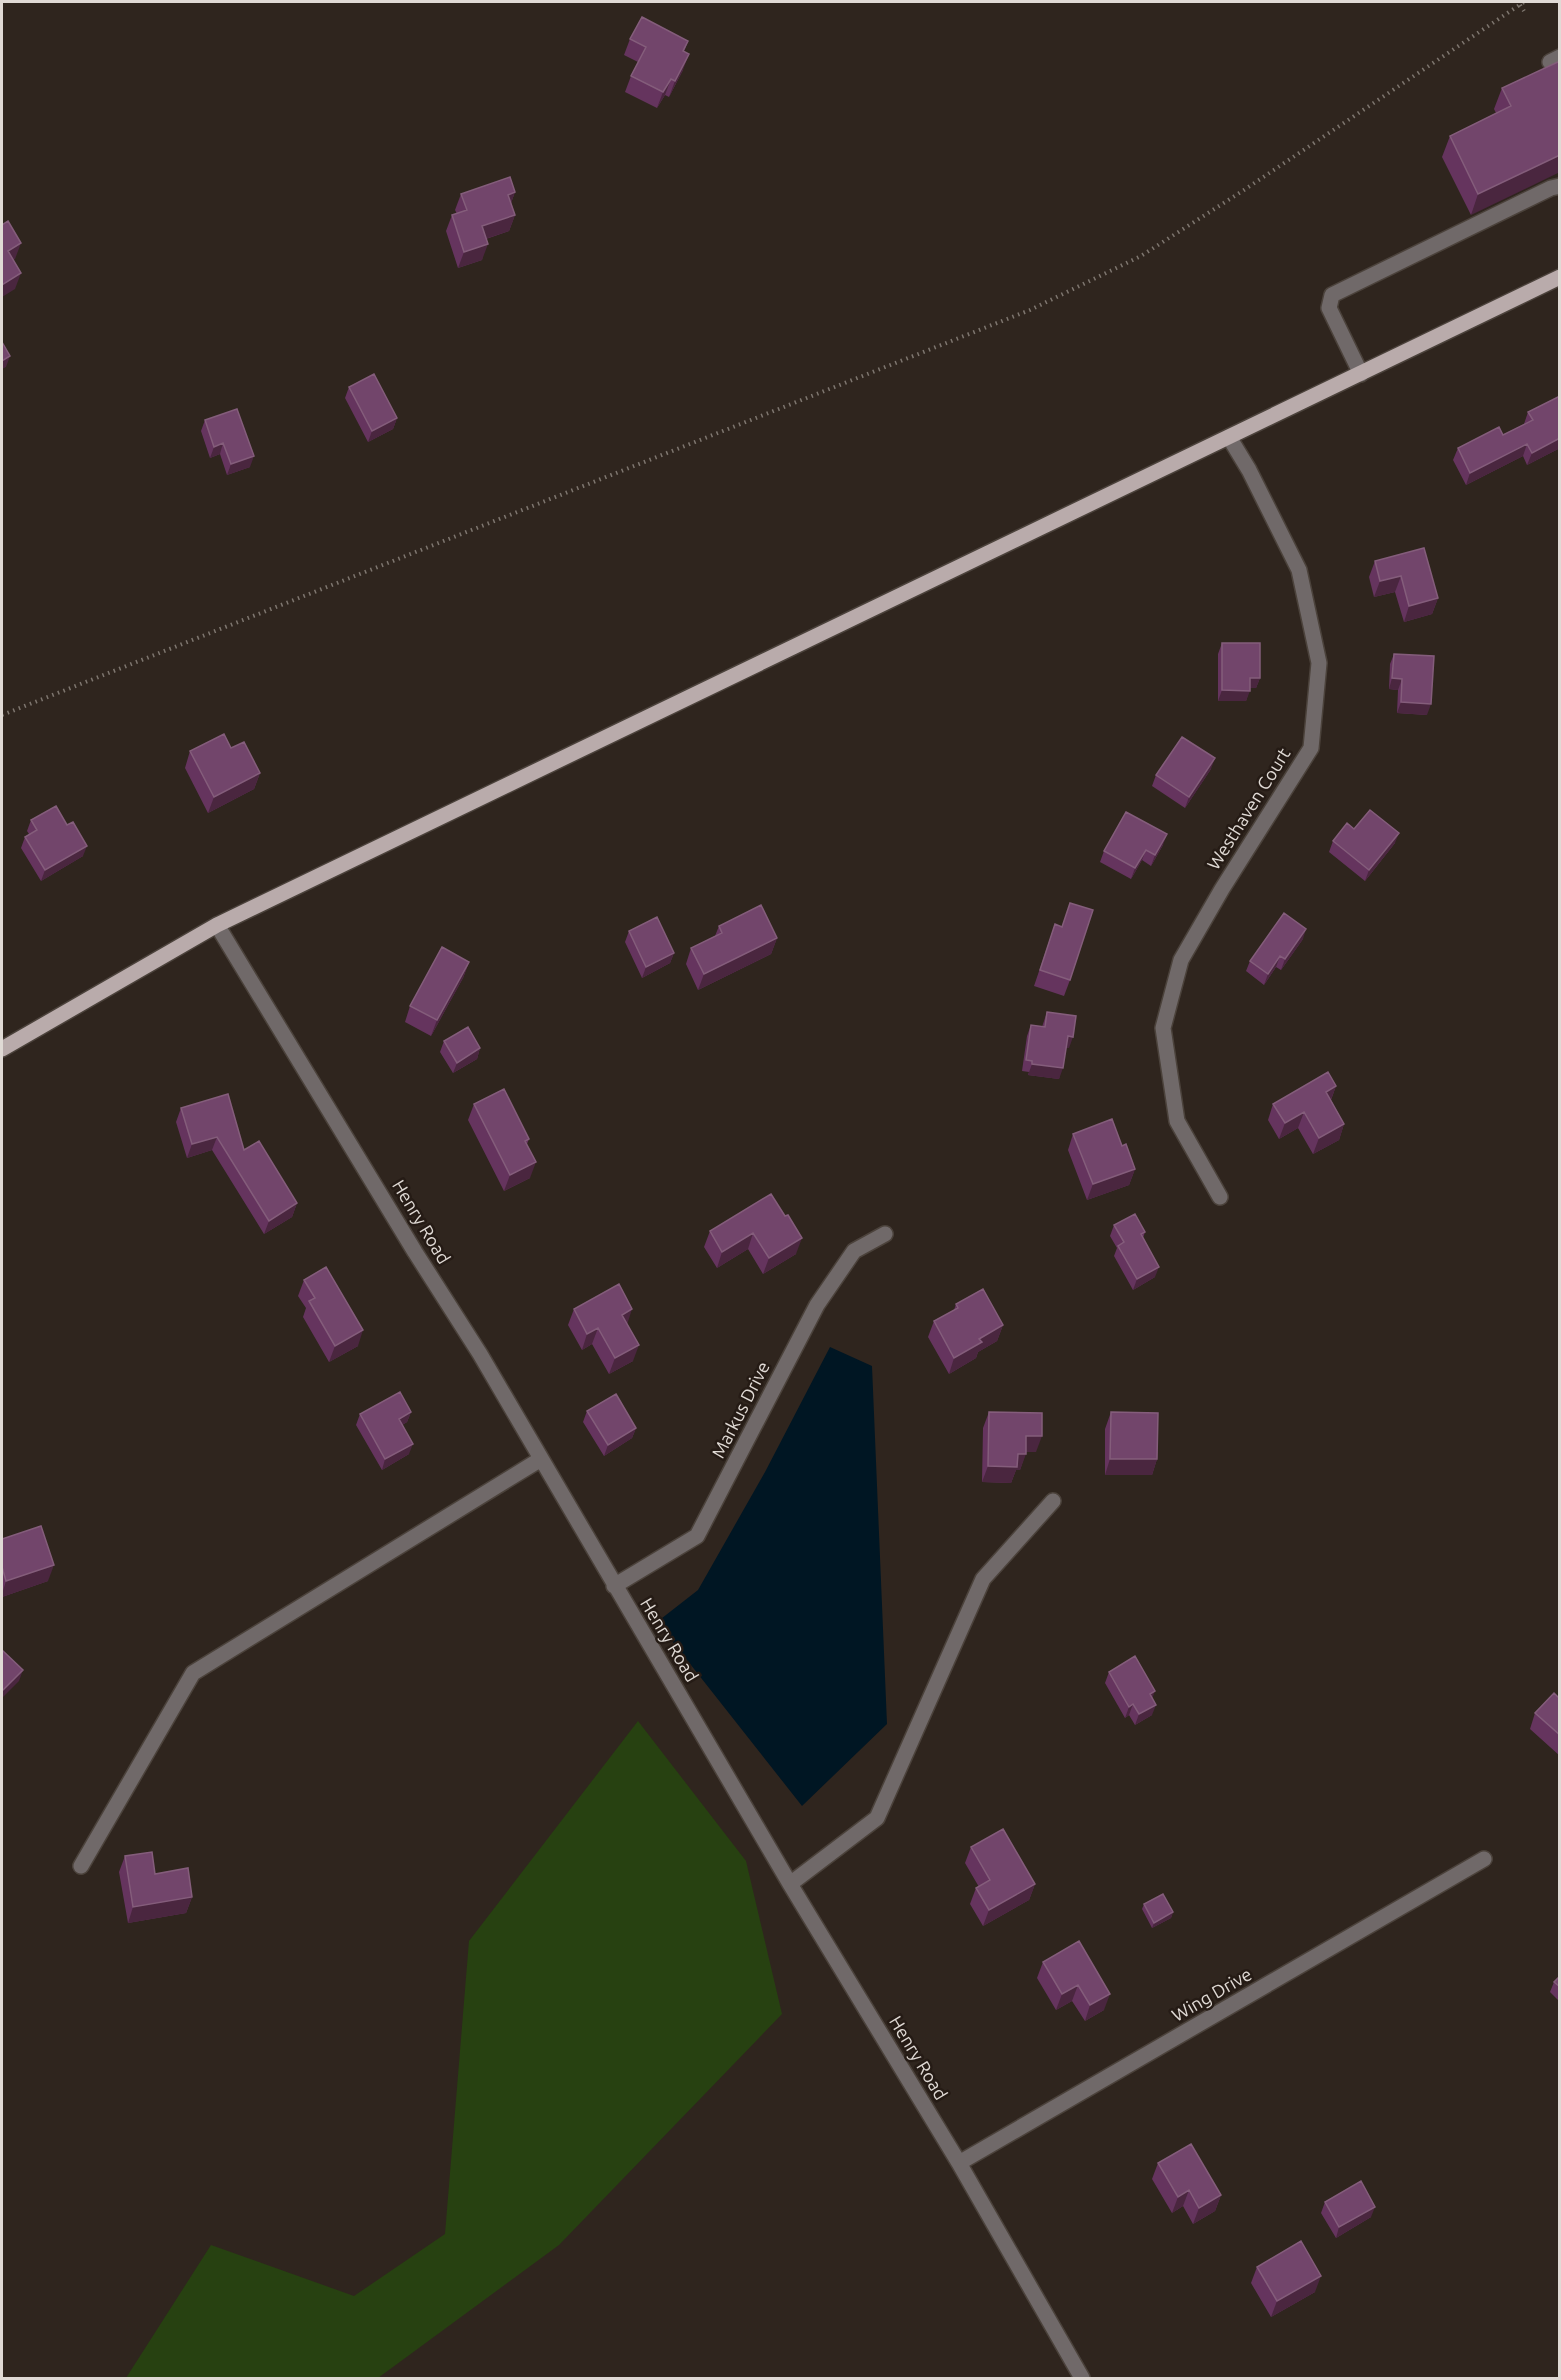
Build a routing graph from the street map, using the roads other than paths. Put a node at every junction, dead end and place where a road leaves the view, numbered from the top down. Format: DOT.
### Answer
graph roads {
  1 [pos="1560,186"];
  2 [pos="1560,277"];
  3 [pos="1361,374"];
  4 [pos="1229,437"];
  5 [pos="217,925"];
  6 [pos="2,1049"];
  7 [pos="1220,1197"];
  8 [pos="885,1233"];
  9 [pos="541,1459"];
  10 [pos="1053,1501"];
  11 [pos="614,1586"];
  12 [pos="1484,1859"];
  13 [pos="81,1866"];
  14 [pos="790,1884"];
  15 [pos="959,2163"];
  16 [pos="1082,2379"];
  1 -- 3 [label="street"];
  2 -- 3 [label="main road"];
  3 -- 4 [label="main road"];
  4 -- 5 [label="main road"];
  4 -- 7 [label="street, Westhaven Court"];
  5 -- 6 [label="main road"];
  5 -- 9 [label="street, Henry Road"];
  8 -- 11 [label="street, Markus Drive"];
  9 -- 11 [label="street, Henry Road"];
  9 -- 13 [label="street"];
  10 -- 14 [label="street"];
  11 -- 14 [label="street, Henry Road"];
  12 -- 15 [label="street, Wing Drive"];
  14 -- 15 [label="street, Henry Road"];
  15 -- 16 [label="street, Henry Road"];
}
